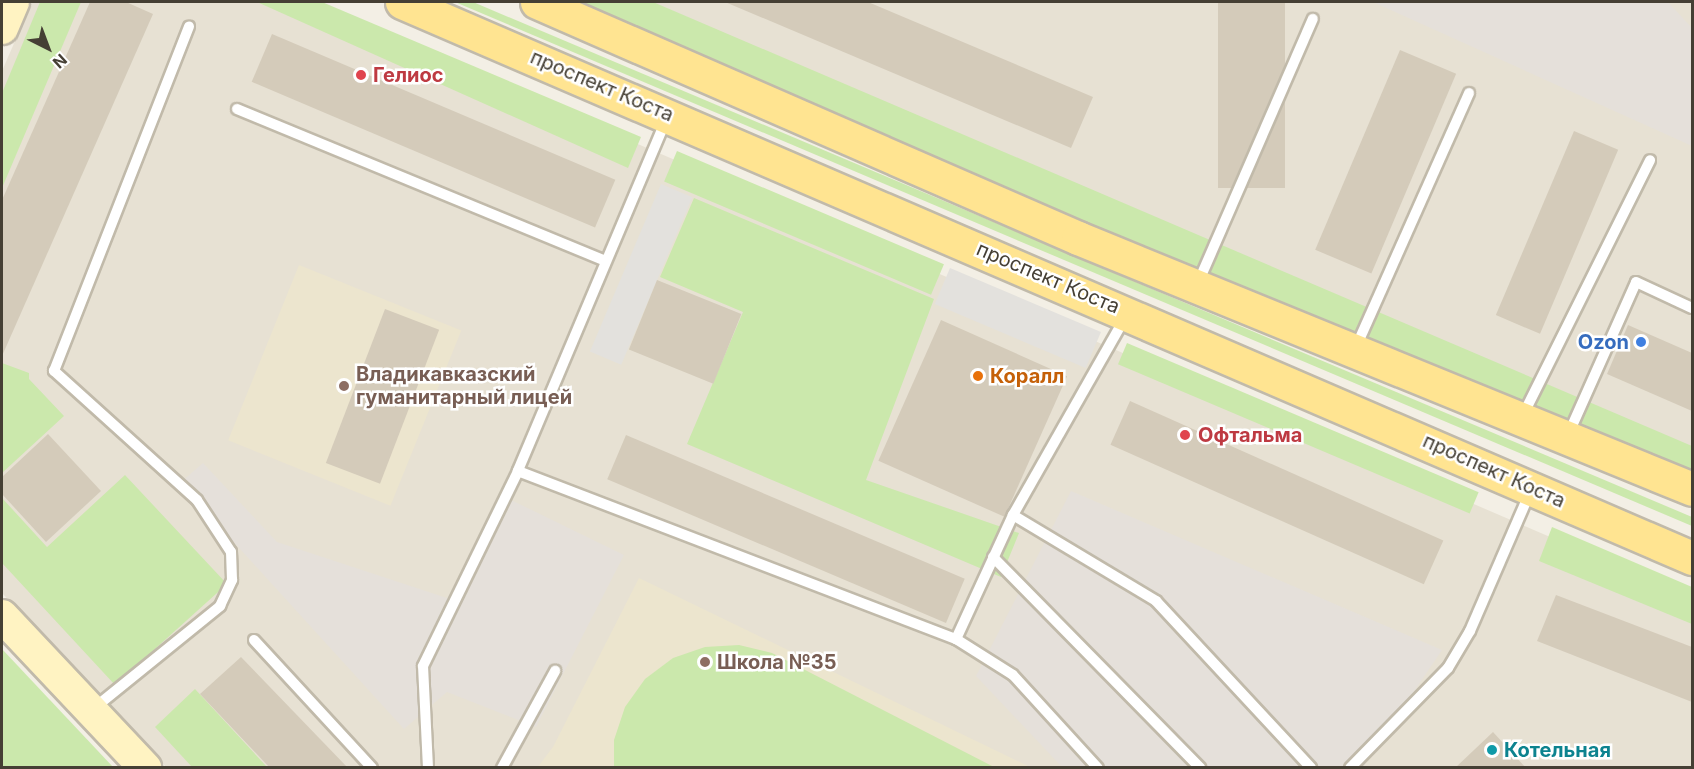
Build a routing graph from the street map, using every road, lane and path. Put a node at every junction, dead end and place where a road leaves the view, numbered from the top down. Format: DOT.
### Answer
graph roads {
  1 [pos="13,2"];
  2 [pos="402,2"];
  3 [pos="537,2"];
  4 [pos="1313,19"];
  5 [pos="189,26"];
  6 [pos="2,28"];
  7 [pos="1469,93"];
  8 [pos="237,109"];
  9 [pos="668,114"];
  10 [pos="1650,160"];
  11 [pos="605,261"];
  12 [pos="1196,287"];
  13 [pos="1692,308"];
  14 [pos="1128,312"];
  15 [pos="1354,352"];
  16 [pos="1521,420"];
  17 [pos="1567,437"];
  18 [pos="518,471"];
  19 [pos="1532,487"];
  20 [pos="1692,489"];
  21 [pos="1013,515"];
  22 [pos="993,557"];
  23 [pos="1692,558"];
  24 [pos="2,616"];
  25 [pos="956,639"];
  26 [pos="254,640"];
  27 [pos="555,671"];
  28 [pos="91,711"];
  29 [pos="145,768"];
  30 [pos="372,768"];
  31 [pos="428,768"];
  32 [pos="502,768"];
  33 [pos="1098,768"];
  34 [pos="1200,768"];
  35 [pos="1311,768"];
  36 [pos="1350,768"];
  1 -- 6 [label="street"];
  2 -- 9 [label="main road, проспект Коста"];
  3 -- 12 [label="main road"];
  4 -- 12 [label="lane"];
  5 -- 28 [label="lane"];
  7 -- 15 [label="lane"];
  8 -- 11 [label="lane"];
  9 -- 11 [label="lane"];
  9 -- 14 [label="main road, проспект Коста"];
  10 -- 16 [label="lane"];
  11 -- 18 [label="lane"];
  12 -- 15 [label="main road"];
  13 -- 17 [label="lane"];
  14 -- 19 [label="main road, проспект Коста"];
  14 -- 21 [label="lane"];
  15 -- 16 [label="main road"];
  16 -- 17 [label="main road"];
  17 -- 20 [label="main road"];
  18 -- 25 [label="lane"];
  18 -- 31 [label="lane"];
  19 -- 23 [label="main road, проспект Коста"];
  19 -- 36 [label="lane"];
  21 -- 22 [label="lane"];
  21 -- 35 [label="lane"];
  22 -- 25 [label="lane"];
  22 -- 34 [label="lane"];
  24 -- 28 [label="street"];
  25 -- 33 [label="lane"];
  26 -- 30 [label="lane"];
  27 -- 32 [label="lane"];
  28 -- 29 [label="street"];
}
